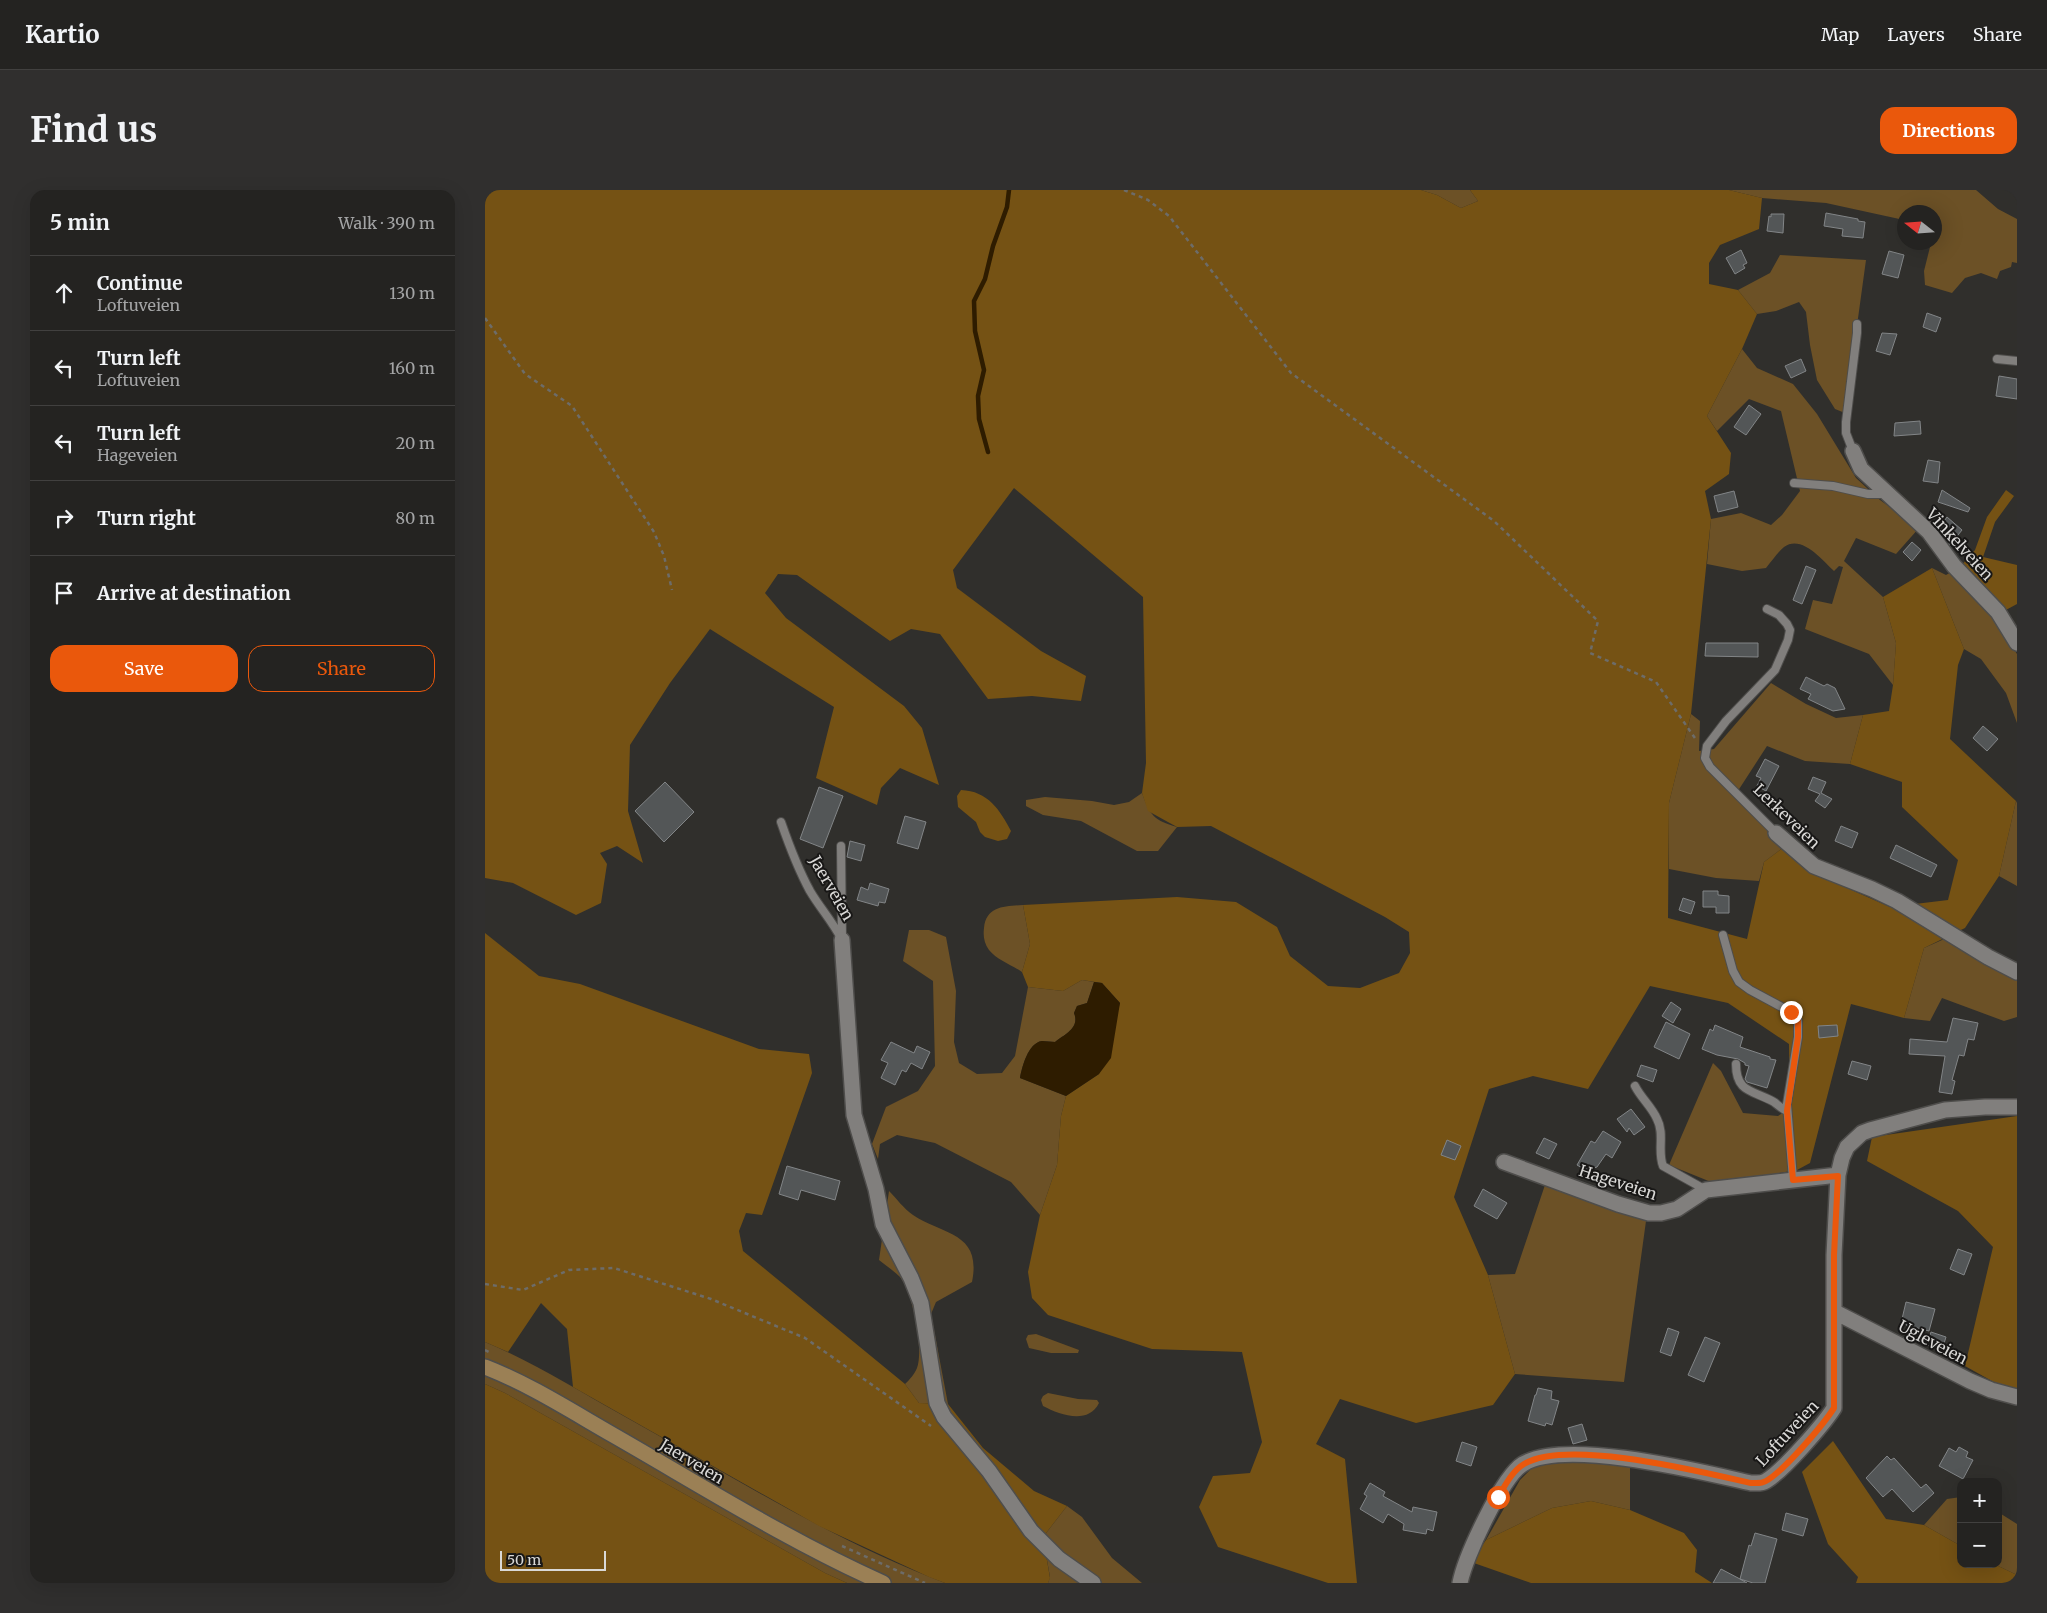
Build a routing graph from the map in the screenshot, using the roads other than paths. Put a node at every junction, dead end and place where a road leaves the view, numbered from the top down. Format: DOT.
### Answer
graph roads {
  1 [pos="1857,324"];
  2 [pos="1997,359"];
  3 [pos="2017,361"];
  4 [pos="1853,450"];
  5 [pos="1794,483"];
  6 [pos="1886,494"];
  7 [pos="1767,609"];
  8 [pos="2017,643"];
  9 [pos="781,822"];
  10 [pos="1776,833"];
  11 [pos="841,846"];
  12 [pos="1723,935"];
  13 [pos="842,940"];
  14 [pos="2017,972"];
  15 [pos="1736,1064"];
  16 [pos="1635,1086"];
  17 [pos="2017,1107"];
  18 [pos="1787,1111"];
  19 [pos="1504,1162"];
  20 [pos="1838,1176"];
  21 [pos="1793,1180"];
  22 [pos="1706,1190"];
  23 [pos="1835,1312"];
  24 [pos="488,1360"];
  25 [pos="2017,1397"];
  26 [pos="883,1583"];
  27 [pos="1093,1583"];
  28 [pos="1460,1583"];
  1 -- 4 [label="lane"];
  2 -- 3 [label="lane"];
  4 -- 6 [label="street, Vinkelveien"];
  5 -- 6 [label="lane"];
  6 -- 8 [label="street, Vinkelveien"];
  7 -- 10 [label="lane, Lerkeveien"];
  9 -- 13 [label="lane, Jaerveien"];
  10 -- 14 [label="street, Lerkeveien"];
  11 -- 13 [label="lane, Jaerveien"];
  12 -- 18 [label="lane"];
  13 -- 27 [label="street"];
  15 -- 18 [label="lane"];
  16 -- 22 [label="lane"];
  17 -- 20 [label="street, Loftuveien"];
  18 -- 21 [label="lane"];
  19 -- 22 [label="street, Hageveien"];
  20 -- 21 [label="street, Hageveien"];
  20 -- 23 [label="street, Loftuveien"];
  21 -- 22 [label="street, Hageveien"];
  23 -- 25 [label="street, Ugleveien"];
  23 -- 28 [label="street, Loftuveien"];
  24 -- 26 [label="main road, Jaerveien"];
}
